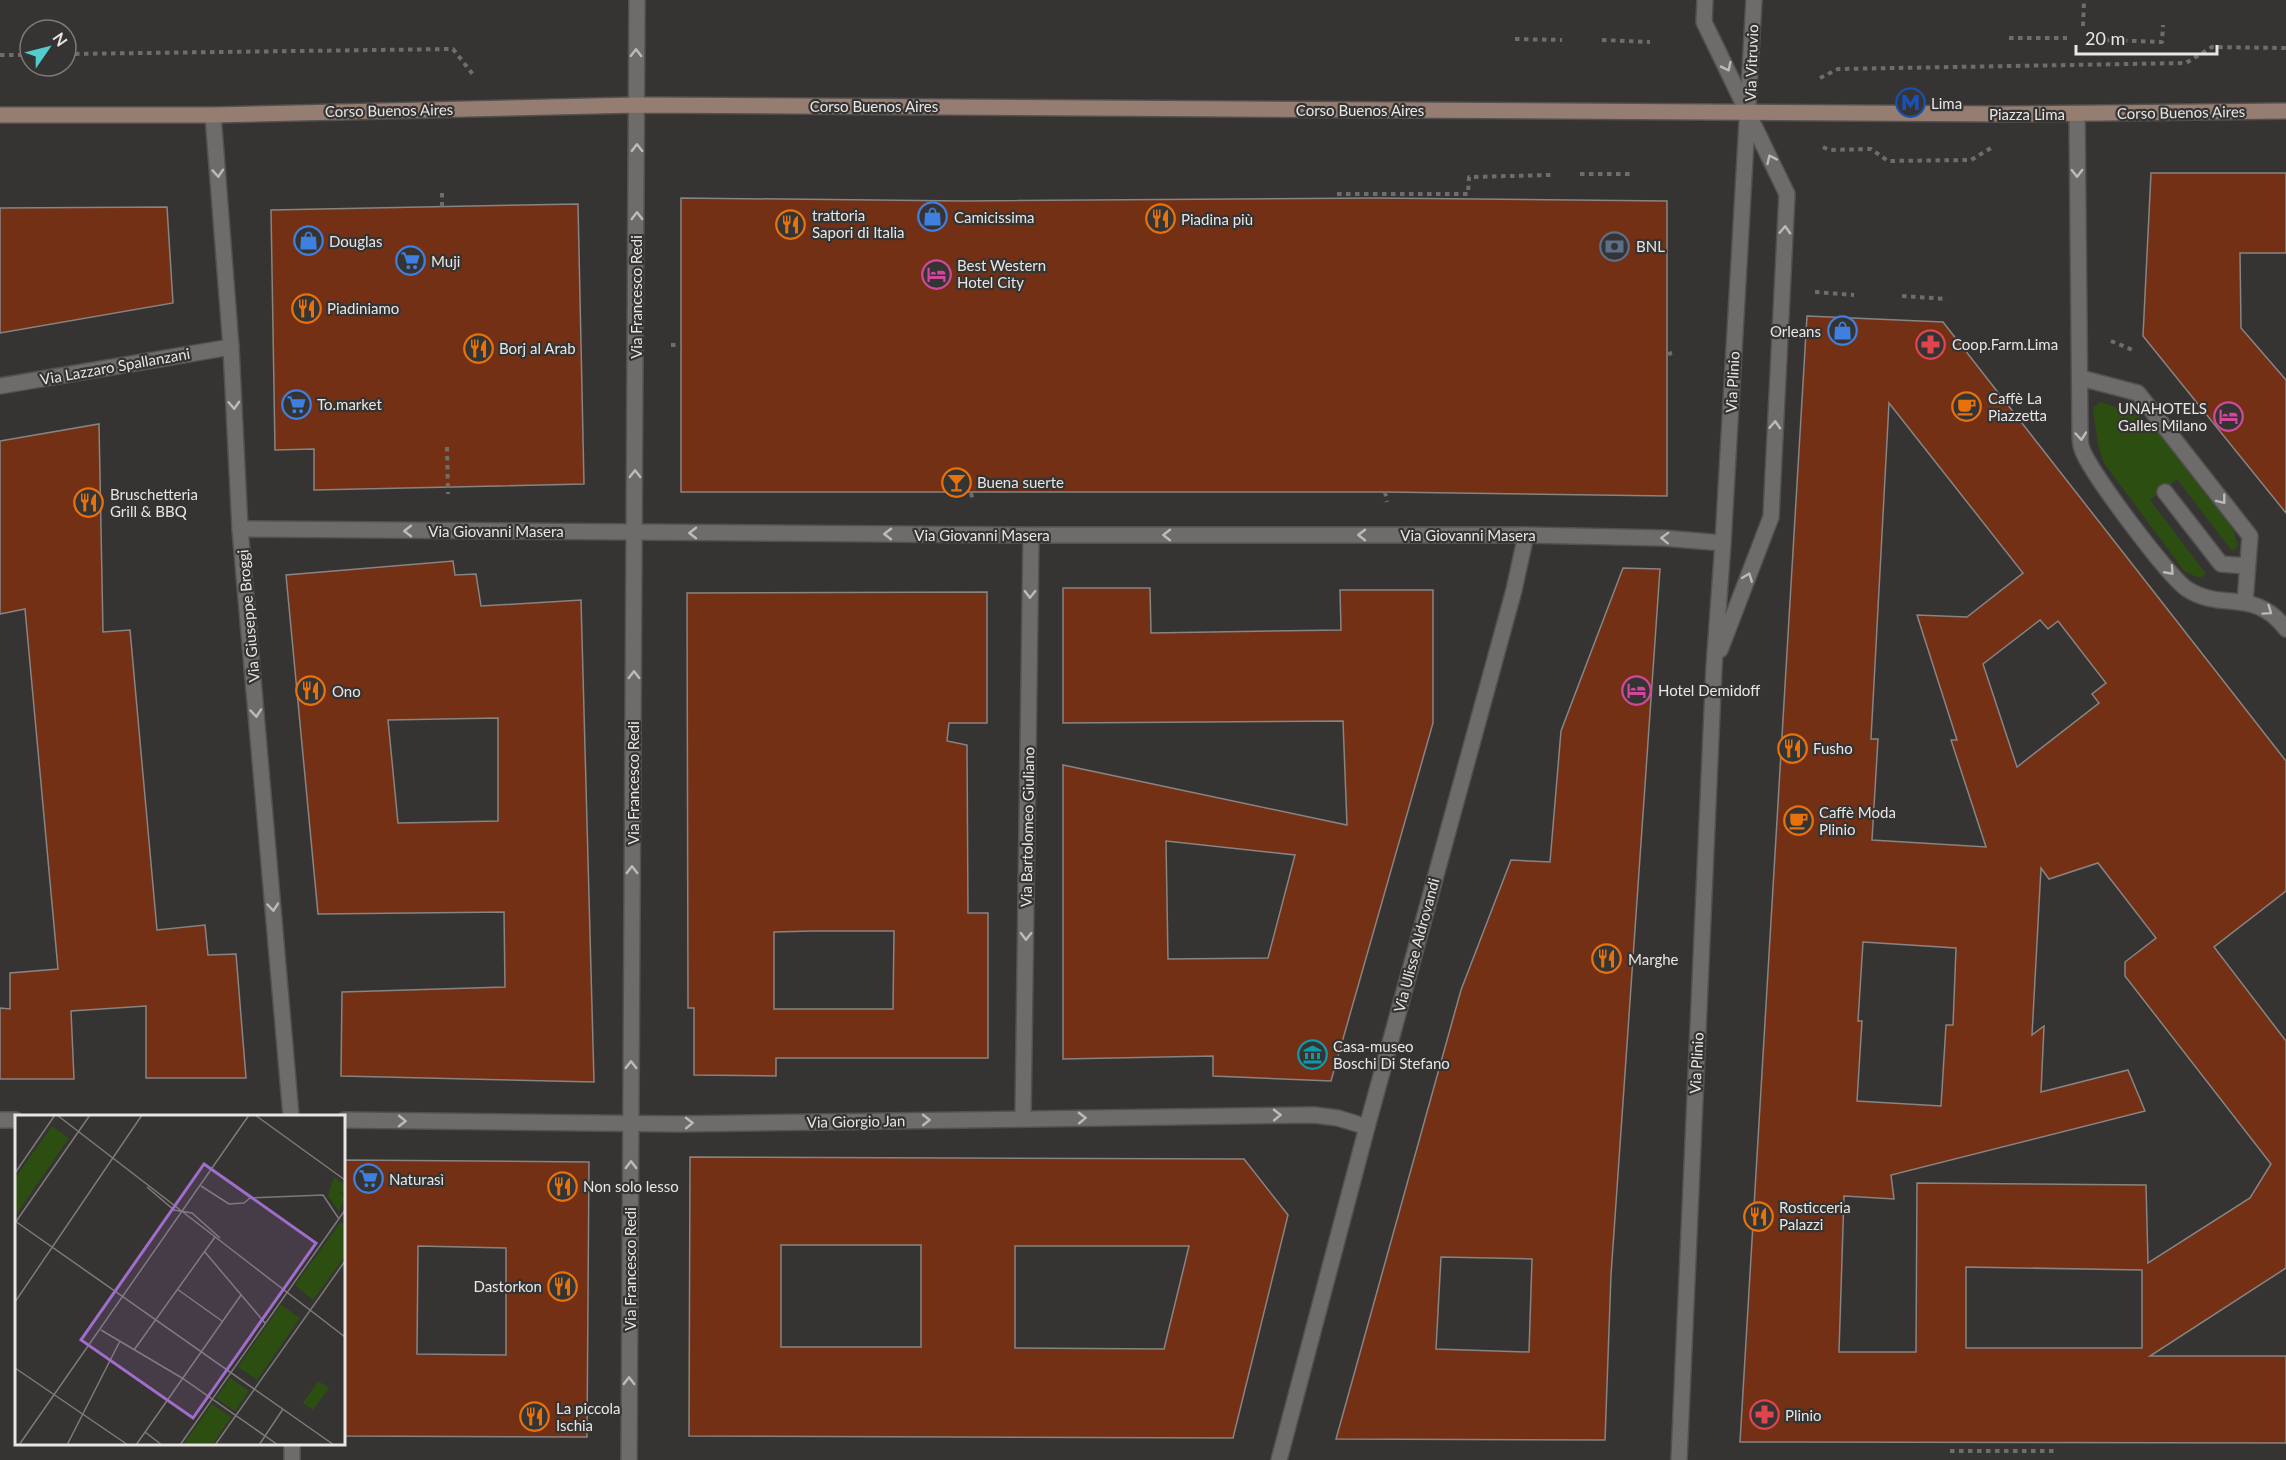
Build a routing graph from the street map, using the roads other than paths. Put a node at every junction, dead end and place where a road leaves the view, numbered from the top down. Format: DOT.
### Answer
graph roads {
  1 [pos="637,0"];
  2 [pos="1705,0"];
  3 [pos="1754,0"];
  4 [pos="637,105"];
  5 [pos="2286,111"];
  6 [pos="213,114"];
  7 [pos="2077,114"];
  8 [pos="0,115"];
  9 [pos="1752,118"];
  10 [pos="231,346"];
  11 [pos="2081,378"];
  12 [pos="0,386"];
  13 [pos="2165,492"];
  14 [pos="240,530"];
  15 [pos="634,532"];
  16 [pos="1031,535"];
  17 [pos="1526,535"];
  18 [pos="1723,543"];
  19 [pos="2247,566"];
  20 [pos="2245,602"];
  21 [pos="2286,629"];
  22 [pos="1727,632"];
  23 [pos="1714,667"];
  24 [pos="291,1115"];
  25 [pos="1023,1119"];
  26 [pos="345,1120"];
  27 [pos="631,1123"];
  28 [pos="1367,1127"];
  29 [pos="629,1460"];
  30 [pos="1279,1460"];
  31 [pos="1679,1460"];
  4 -- 1 [label="street, Via Francesco Redi, one-way"];
  2 -- 9 [label="street, Via Vitruvio, one-way"];
  3 -- 9 [label="street, Via Vitruvio"];
  4 -- 6 [label="main road, Corso Buenos Aires"];
  4 -- 9 [label="main road, Corso Buenos Aires"];
  15 -- 4 [label="street, Via Francesco Redi, one-way"];
  5 -- 7 [label="main road, Corso Buenos Aires"];
  6 -- 8 [label="main road, Corso Buenos Aires"];
  6 -- 10 [label="street, Via Giuseppe Broggi, one-way"];
  7 -- 9 [label="main road, Piazza Lima"];
  7 -- 11 [label="street, Piazza Lima, one-way"];
  9 -- 18 [label="street, Via Plinio"];
  9 -- 22 [label="street, Via Plinio"];
  22 -- 9 [label="street, Via Plinio, one-way"];
  10 -- 12 [label="street, Via Lazzaro Spallanzani"];
  10 -- 14 [label="street, Via Giuseppe Broggi, one-way"];
  11 -- 19 [label="street, one-way"];
  11 -- 20 [label="street, Piazza Lima, one-way"];
  13 -- 19 [label="street"];
  15 -- 14 [label="street, Via Giovanni Masera, one-way"];
  14 -- 24 [label="street, Via Giuseppe Broggi, one-way"];
  16 -- 15 [label="street, Via Giovanni Masera, one-way"];
  27 -- 15 [label="street, Via Francesco Redi, one-way"];
  17 -- 16 [label="street, Via Giovanni Masera, one-way"];
  16 -- 25 [label="street, Via Bartolomeo Giuliano, one-way"];
  18 -- 17 [label="street, Via Giovanni Masera, one-way"];
  17 -- 28 [label="street, Via Ulisse Aldrovandi"];
  18 -- 23 [label="street, Via Plinio"];
  19 -- 20 [label="street"];
  20 -- 21 [label="street, Piazza Lima, one-way"];
  22 -- 23 [label="street, Via Plinio"];
  23 -- 31 [label="street, Via Plinio"];
  27 -- 25 [label="street, Via Giorgio Jan, one-way"];
  25 -- 28 [label="street, Via Giorgio Jan, one-way"];
  26 -- 27 [label="street, Via Giorgio Jan, one-way"];
  29 -- 27 [label="street, Via Francesco Redi, one-way"];
  28 -- 30 [label="street, Via Ulisse Aldrovandi"];
}
